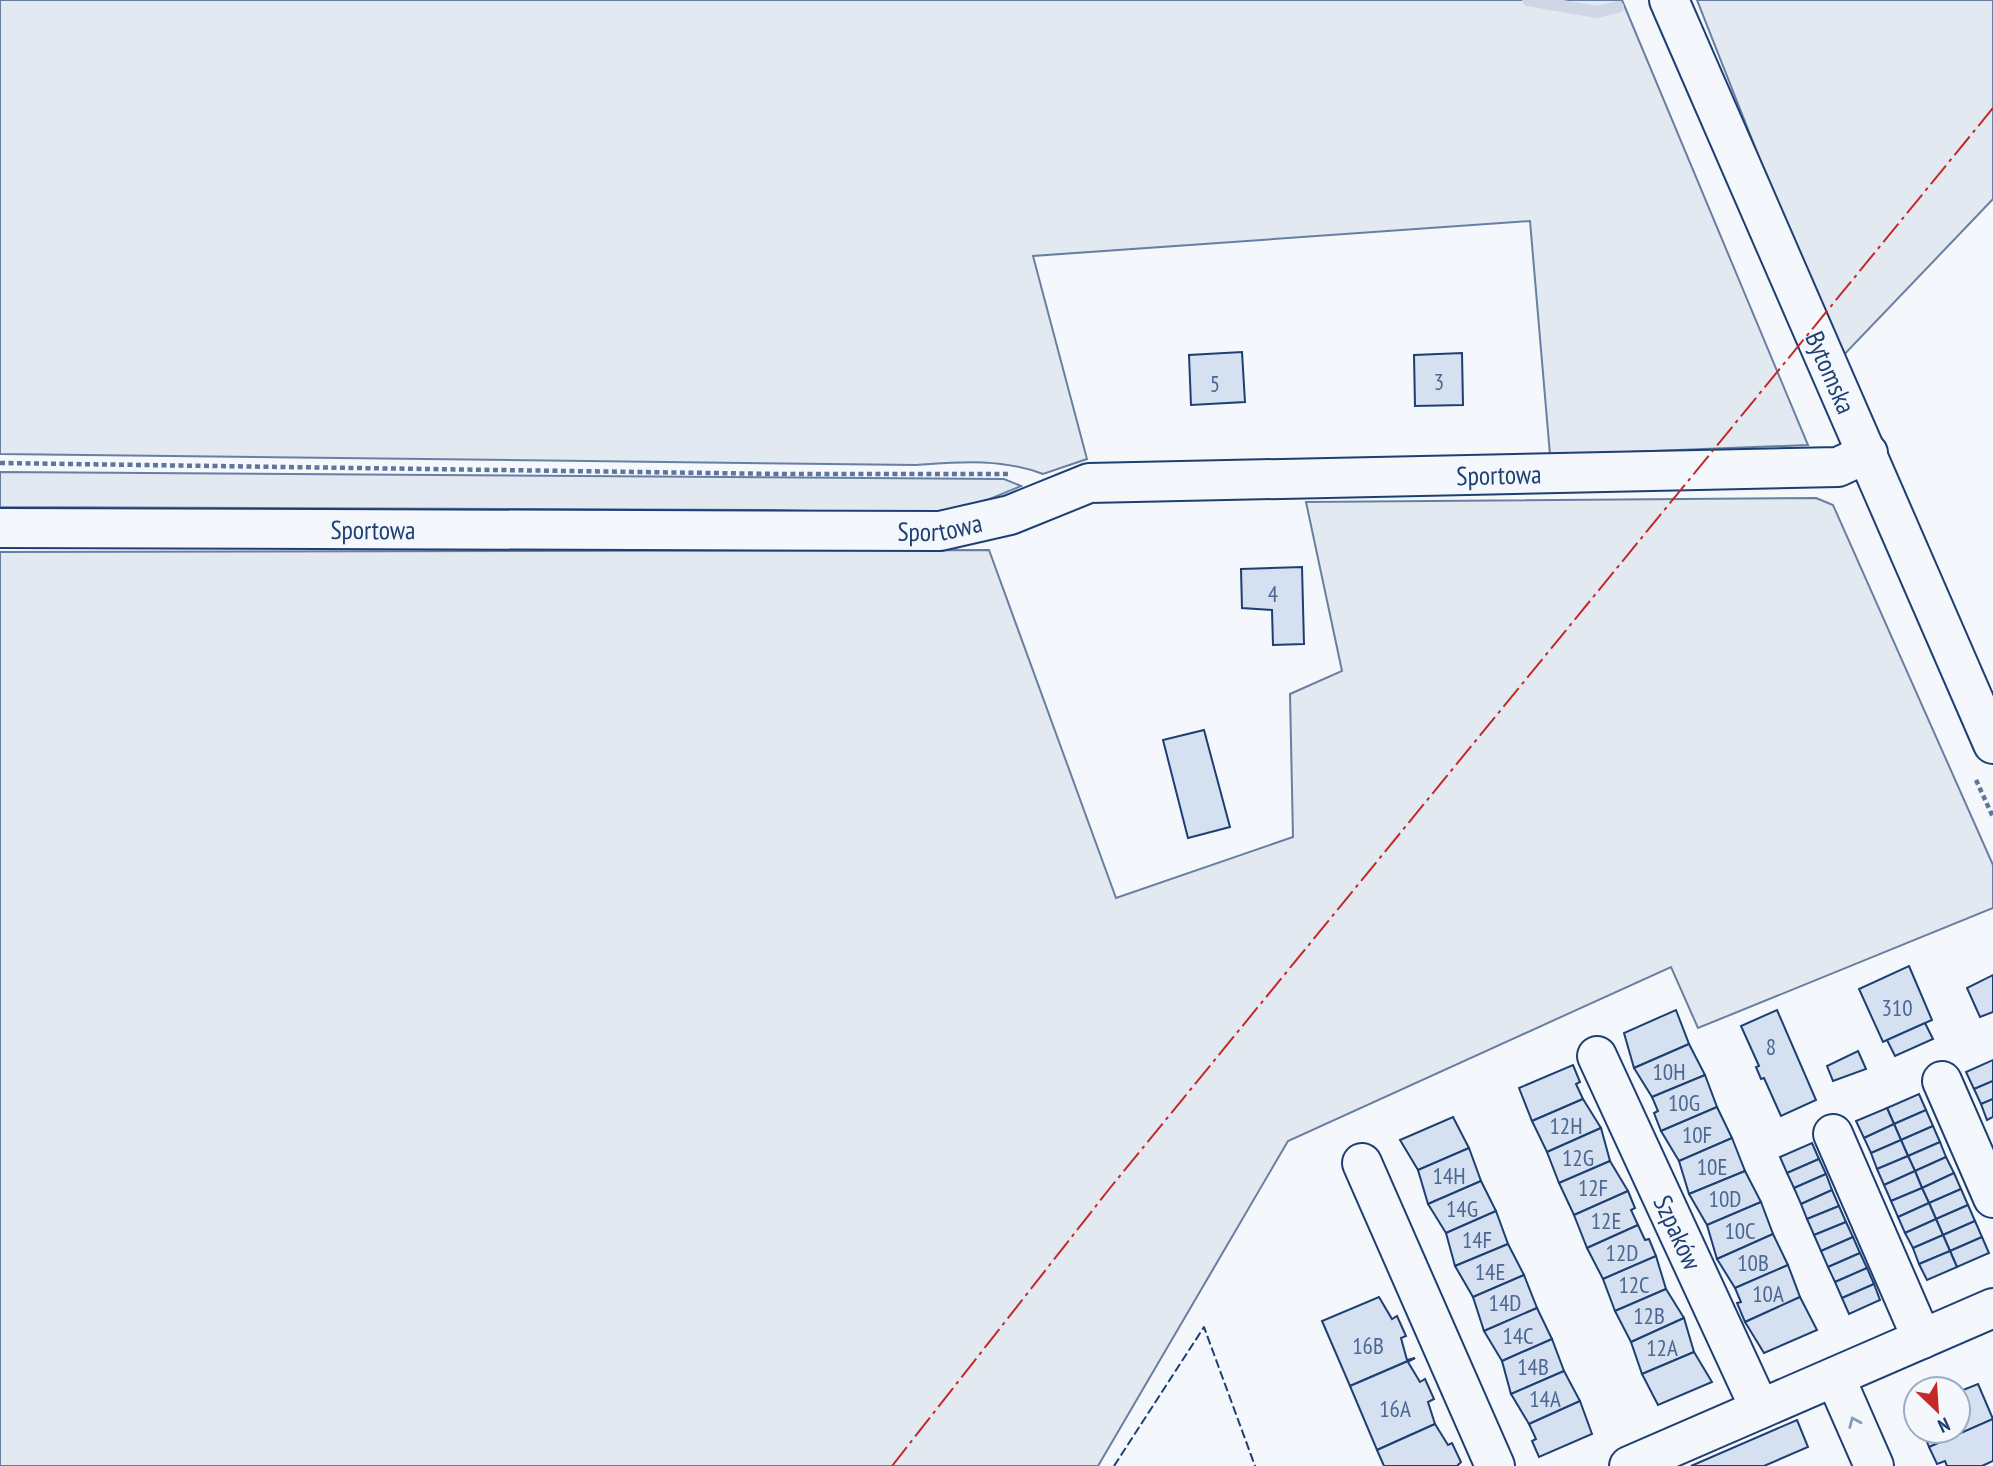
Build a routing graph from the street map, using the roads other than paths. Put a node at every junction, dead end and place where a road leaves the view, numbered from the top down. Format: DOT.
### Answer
graph roads {
  1 [pos="1669,0"];
  2 [pos="1868,453"];
  3 [pos="0,528"];
  4 [pos="1993,744"];
  5 [pos="1597,1056"];
  6 [pos="1942,1081"];
  7 [pos="1833,1134"];
  8 [pos="1362,1163"];
  9 [pos="1993,1198"];
  10 [pos="1993,1308"];
  11 [pos="1922,1339"];
  12 [pos="1835,1377"];
  13 [pos="1760,1409"];
  14 [pos="1495,1466"];
  15 [pos="1629,1466"];
  16 [pos="1874,1466"];
  1 -- 2 [label="street, Bytomska"];
  2 -- 3 [label="street, Sportowa"];
  2 -- 4 [label="street, Bytomska"];
  5 -- 13 [label="street, Szpaków"];
  6 -- 9 [label="street"];
  7 -- 11 [label="street"];
  8 -- 14 [label="street"];
  10 -- 11 [label="street"];
  11 -- 12 [label="street"];
  12 -- 13 [label="street"];
  16 -- 12 [label="street, one-way"];
  13 -- 15 [label="street"];
}
